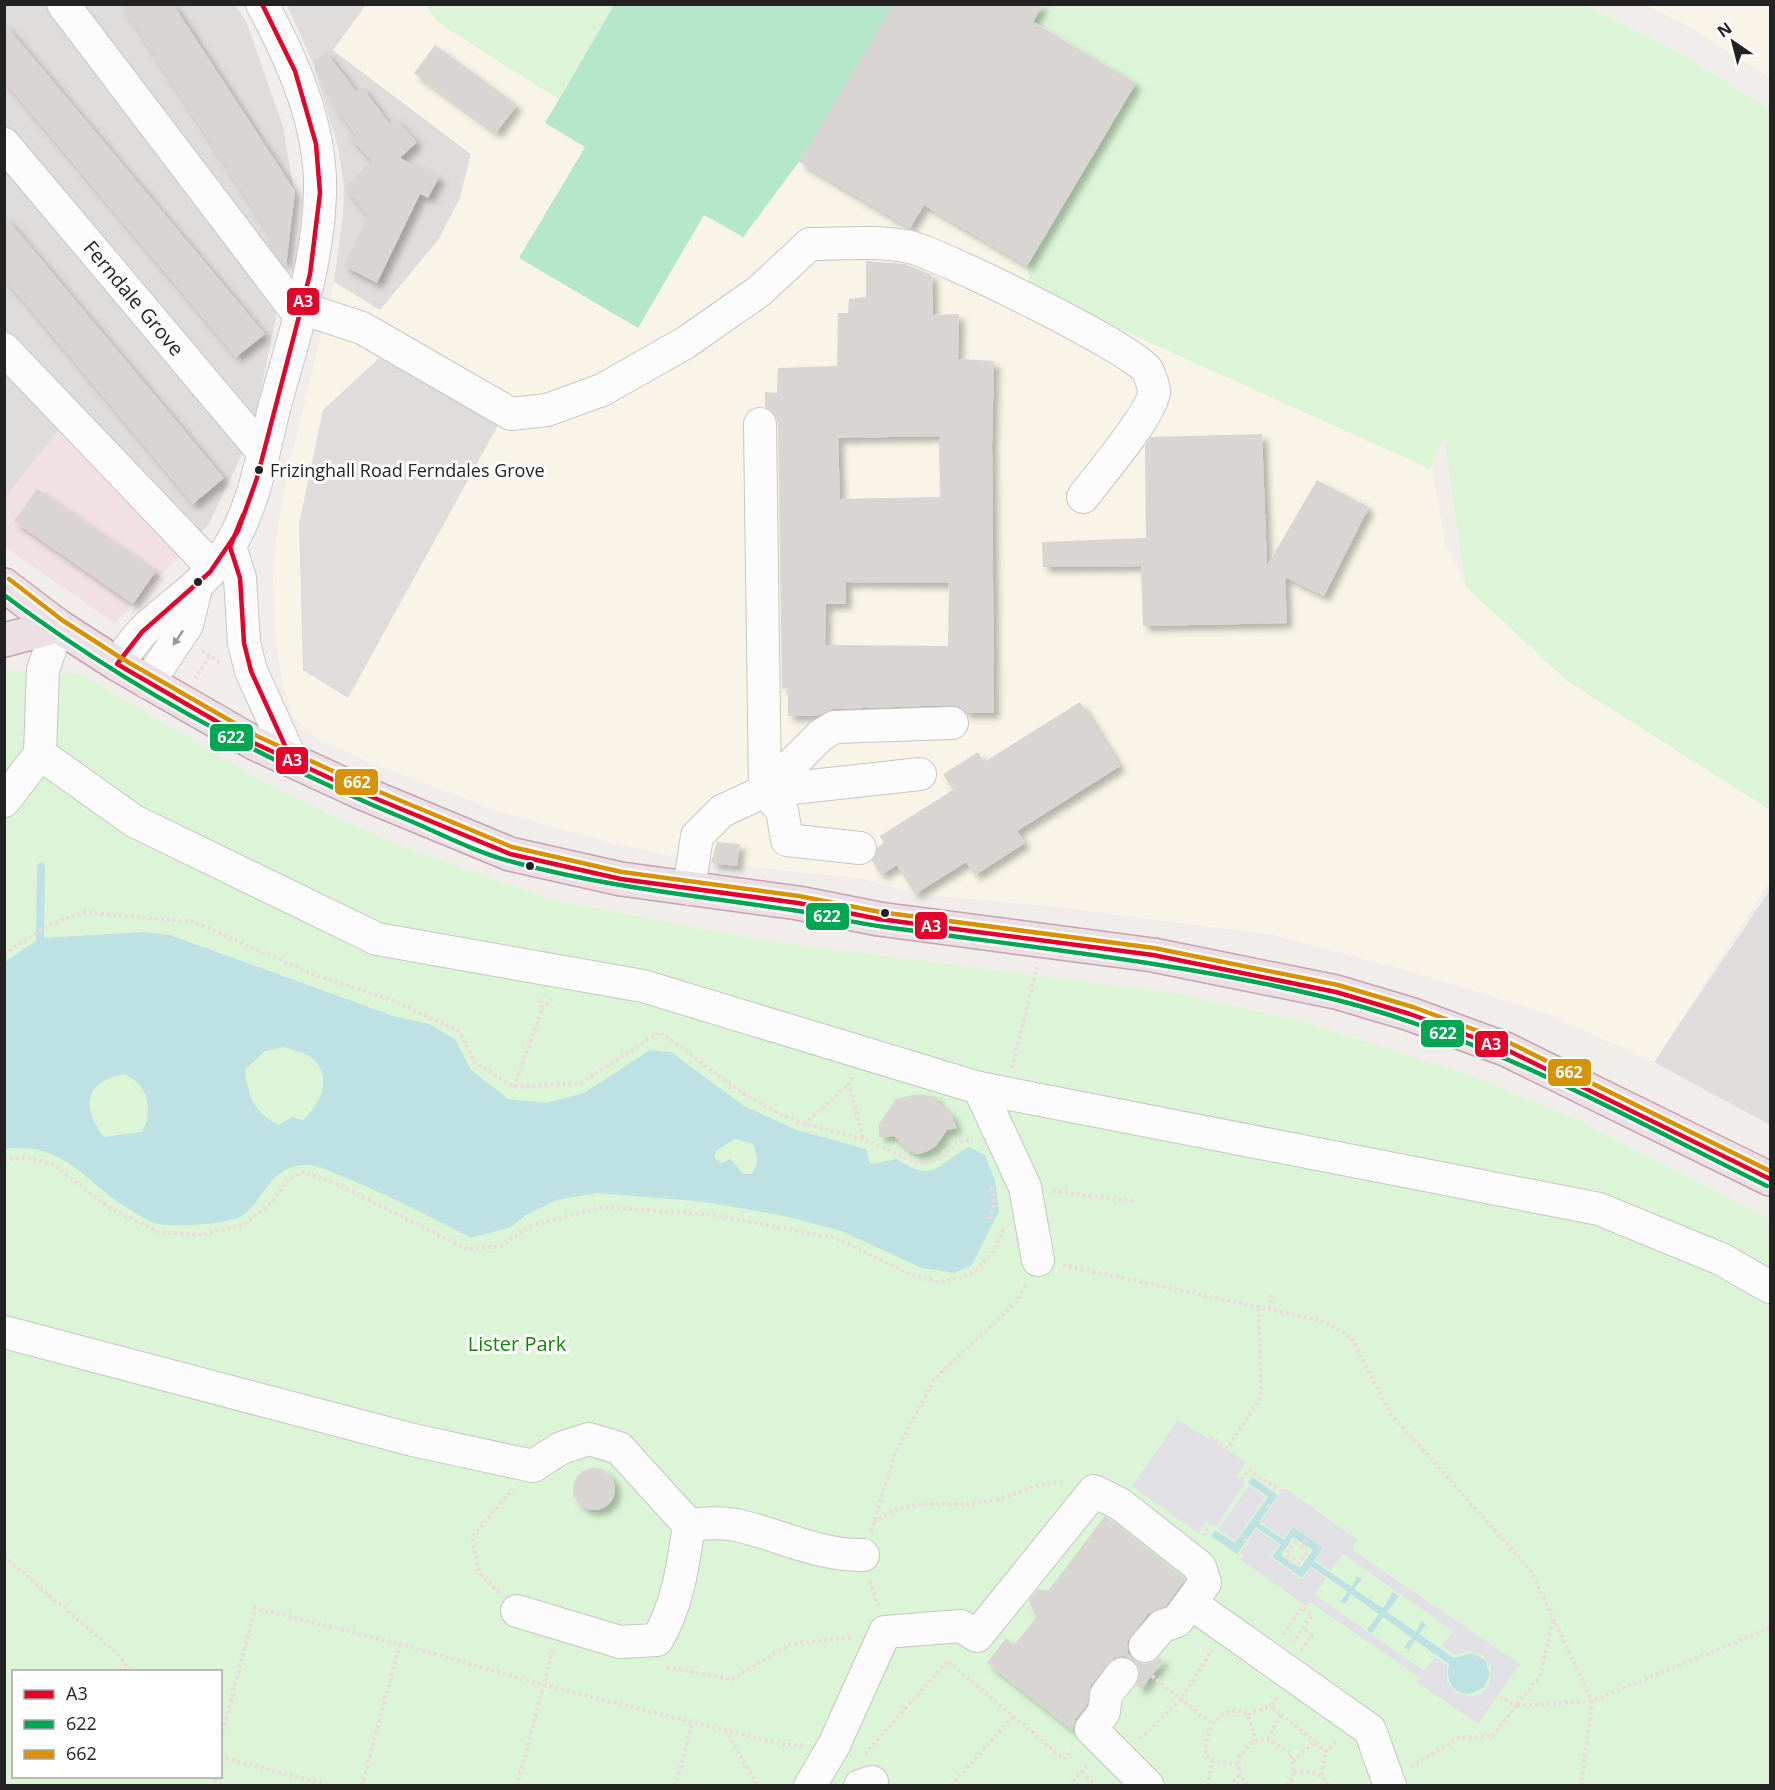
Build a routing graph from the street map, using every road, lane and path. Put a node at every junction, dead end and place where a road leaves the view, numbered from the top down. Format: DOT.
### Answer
graph roads {
  1 [pos="63,4"];
  2 [pos="262,4"];
  3 [pos="4,144"];
  4 [pos="300,312"];
  5 [pos="4,349"];
  6 [pos="760,424"];
  7 [pos="263,452"];
  8 [pos="1083,497"];
  9 [pos="213,568"];
  10 [pos="4,585"];
  11 [pos="58,626"];
  12 [pos="4,640"];
  13 [pos="117,664"];
  14 [pos="148,683"];
  15 [pos="952,723"];
  16 [pos="40,754"];
  17 [pos="292,760"];
  18 [pos="920,774"];
  19 [pos="765,791"];
  20 [pos="4,801"];
  21 [pos="860,848"];
  22 [pos="689,889"];
  23 [pos="4,954"];
  24 [pos="528,964"];
  25 [pos="1036,977"];
  26 [pos="860,1053"];
  27 [pos="849,1084"];
  28 [pos="514,1087"];
  29 [pos="992,1090"];
  30 [pos="804,1124"];
  31 [pos="997,1126"];
  32 [pos="862,1139"];
  33 [pos="4,1160"];
  34 [pos="1770,1179"];
  35 [pos="990,1183"];
  36 [pos="1025,1187"];
  37 [pos="1136,1202"];
  38 [pos="989,1219"];
  39 [pos="1038,1260"];
  40 [pos="1770,1287"];
  41 [pos="1272,1295"];
  42 [pos="1259,1306"];
  43 [pos="1269,1309"];
  44 [pos="4,1332"];
  45 [pos="1211,1440"];
  46 [pos="533,1466"];
  47 [pos="1242,1480"];
  48 [pos="1094,1491"];
  49 [pos="1282,1492"];
  50 [pos="1263,1503"];
  51 [pos="1270,1508"];
  52 [pos="1211,1524"];
  53 [pos="689,1525"];
  54 [pos="1239,1536"];
  55 [pos="1308,1537"];
  56 [pos="1247,1541"];
  57 [pos="1209,1543"];
  58 [pos="1302,1545"];
  59 [pos="863,1555"];
  60 [pos="4,1556"];
  61 [pos="1292,1560"];
  62 [pos="1286,1568"];
  63 [pos="1192,1604"];
  64 [pos="518,1611"];
  65 [pos="1553,1620"];
  66 [pos="561,1626"];
  67 [pos="1225,1628"];
  68 [pos="1770,1628"];
  69 [pos="1274,1629"];
  70 [pos="885,1632"];
  71 [pos="1282,1635"];
  72 [pos="657,1641"];
  73 [pos="400,1644"];
  74 [pos="1145,1646"];
  75 [pos="129,1670"];
  76 [pos="1137,1675"];
  77 [pos="1294,1676"];
  78 [pos="543,1685"];
  79 [pos="1498,1695"];
  80 [pos="1181,1699"];
  81 [pos="1592,1701"];
  82 [pos="1271,1706"];
  83 [pos="1516,1707"];
  84 [pos="1281,1714"];
  85 [pos="222,1715"];
  86 [pos="1248,1715"];
  87 [pos="226,1716"];
  88 [pos="1013,1716"];
  89 [pos="1357,1721"];
  90 [pos="693,1722"];
  91 [pos="1212,1724"];
  92 [pos="725,1730"];
  93 [pos="222,1734"];
  94 [pos="1082,1739"];
  95 [pos="1268,1739"];
  96 [pos="1256,1741"];
  97 [pos="1315,1742"];
  98 [pos="834,1746"];
  99 [pos="1326,1751"];
  100 [pos="222,1757"];
  101 [pos="1120,1758"];
  102 [pos="1212,1760"];
  103 [pos="1293,1761"];
  104 [pos="1238,1765"];
  105 [pos="1082,1772"];
  106 [pos="1294,1772"];
  107 [pos="1240,1774"];
  108 [pos="1321,1775"];
  109 [pos="868,1776"];
  110 [pos="1390,1783"];
  111 [pos="816,1784"];
  112 [pos="333,1785"];
  113 [pos="362,1785"];
  114 [pos="517,1785"];
  115 [pos="675,1785"];
  116 [pos="758,1785"];
  117 [pos="951,1785"];
  118 [pos="1069,1785"];
  119 [pos="1096,1785"];
  120 [pos="1148,1785"];
  121 [pos="1208,1785"];
  122 [pos="1228,1785"];
  123 [pos="1246,1785"];
  124 [pos="1287,1785"];
  125 [pos="1328,1785"];
  126 [pos="1581,1785"];
  1 -- 4 [label="street"];
  2 -- 4 [label="street"];
  3 -- 7 [label="street, Ferndale Grove"];
  4 -- 7 [label="street"];
  4 -- 8 [label="street"];
  5 -- 9 [label="street"];
  6 -- 19 [label="street"];
  7 -- 9 [label="street"];
  9 -- 13 [label="street"];
  9 -- 14 [label="street, one-way"];
  9 -- 17 [label="street"];
  10 -- 11 [label="highway"];
  11 -- 12 [label="highway"];
  11 -- 13 [label="highway"];
  11 -- 16 [label="street"];
  13 -- 14 [label="highway"];
  14 -- 17 [label="highway"];
  15 -- 19 [label="street"];
  16 -- 20 [label="street"];
  16 -- 24 [label="street"];
  17 -- 22 [label="highway"];
  18 -- 19 [label="street"];
  19 -- 21 [label="street"];
  19 -- 22 [label="street"];
  22 -- 34 [label="highway"];
  23 -- 28 [label="path"];
  24 -- 26 [label="street"];
  24 -- 28 [label="path"];
  25 -- 29 [label="path"];
  26 -- 27 [label="path"];
  26 -- 29 [label="street"];
  27 -- 30 [label="path"];
  27 -- 32 [label="path"];
  28 -- 30 [label="path"];
  29 -- 31 [label="street"];
  29 -- 40 [label="street"];
  30 -- 32 [label="path"];
  31 -- 32 [label="path"];
  31 -- 36 [label="street"];
  33 -- 36 [label="path"];
  35 -- 38 [label="path"];
  36 -- 37 [label="path"];
  36 -- 39 [label="street"];
  39 -- 42 [label="path"];
  39 -- 48 [label="path"];
  41 -- 43 [label="path"];
  42 -- 43 [label="path"];
  42 -- 45 [label="path"];
  43 -- 65 [label="path"];
  44 -- 46 [label="street"];
  46 -- 53 [label="street"];
  46 -- 64 [label="path"];
  47 -- 49 [label="path"];
  48 -- 63 [label="street"];
  48 -- 70 [label="street"];
  50 -- 51 [label="path"];
  52 -- 57 [label="path"];
  53 -- 59 [label="street"];
  53 -- 72 [label="street"];
  54 -- 56 [label="path"];
  55 -- 58 [label="path"];
  58 -- 61 [label="path"];
  58 -- 61 [label="path"];
  60 -- 75 [label="path"];
  61 -- 62 [label="path"];
  63 -- 67 [label="street"];
  63 -- 74 [label="street"];
  64 -- 66 [label="street"];
  65 -- 81 [label="path"];
  65 -- 83 [label="path"];
  66 -- 72 [label="street"];
  66 -- 78 [label="path"];
  67 -- 77 [label="street"];
  67 -- 80 [label="path"];
  68 -- 81 [label="path"];
  69 -- 71 [label="path"];
  70 -- 72 [label="path"];
  70 -- 98 [label="street"];
  71 -- 71 [label="path"];
  73 -- 78 [label="path"];
  73 -- 87 [label="path"];
  73 -- 113 [label="path"];
  76 -- 80 [label="path"];
  76 -- 94 [label="street"];
  77 -- 82 [label="path"];
  77 -- 89 [label="street"];
  78 -- 90 [label="path"];
  78 -- 114 [label="path"];
  79 -- 83 [label="path"];
  80 -- 91 [label="path"];
  80 -- 101 [label="path"];
  81 -- 83 [label="path"];
  81 -- 126 [label="path"];
  82 -- 84 [label="path"];
  82 -- 86 [label="path"];
  83 -- 110 [label="path"];
  84 -- 95 [label="path"];
  84 -- 97 [label="path"];
  85 -- 87 [label="path"];
  86 -- 91 [label="path"];
  86 -- 96 [label="path"];
  87 -- 93 [label="path"];
  88 -- 94 [label="path"];
  88 -- 109 [label="path"];
  88 -- 117 [label="path"];
  89 -- 99 [label="path"];
  89 -- 110 [label="street"];
  90 -- 92 [label="path"];
  90 -- 115 [label="path"];
  91 -- 102 [label="path"];
  92 -- 98 [label="path"];
  92 -- 116 [label="path"];
  94 -- 101 [label="street"];
  94 -- 105 [label="path"];
  95 -- 96 [label="path"];
  95 -- 103 [label="path"];
  96 -- 104 [label="path"];
  97 -- 99 [label="path"];
  97 -- 103 [label="path"];
  98 -- 111 [label="street"];
  99 -- 108 [label="path"];
  100 -- 112 [label="path"];
  101 -- 120 [label="street"];
  102 -- 104 [label="path"];
  102 -- 121 [label="path"];
  103 -- 106 [label="path"];
  104 -- 107 [label="path"];
  105 -- 118 [label="path"];
  105 -- 119 [label="path"];
  106 -- 108 [label="path"];
  106 -- 124 [label="path"];
  107 -- 122 [label="path"];
  107 -- 123 [label="path"];
  108 -- 125 [label="path"];
}
